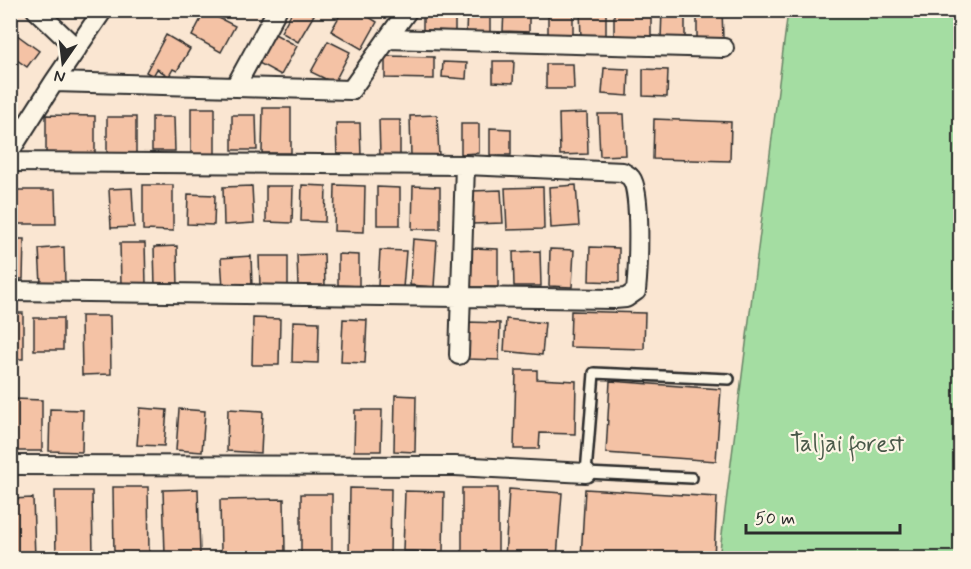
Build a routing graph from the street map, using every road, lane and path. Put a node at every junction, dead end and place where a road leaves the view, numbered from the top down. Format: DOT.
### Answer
graph roads {
  1 [pos="36,10"];
  2 [pos="103,10"];
  3 [pos="277,10"];
  4 [pos="408,10"];
  5 [pos="387,39"];
  6 [pos="724,48"];
  7 [pos="77,49"];
  8 [pos="54,82"];
  9 [pos="235,87"];
  10 [pos="10,152"];
  11 [pos="10,162"];
  12 [pos="465,165"];
  13 [pos="10,291"];
  14 [pos="460,297"];
  15 [pos="459,355"];
  16 [pos="729,380"];
  17 [pos="10,465"];
  18 [pos="586,473"];
  19 [pos="692,477"];
  1 -- 7 [label="street"];
  2 -- 7 [label="street"];
  3 -- 9 [label="street"];
  4 -- 5 [label="street"];
  5 -- 6 [label="street"];
  5 -- 9 [label="street"];
  7 -- 8 [label="street"];
  8 -- 9 [label="street"];
  8 -- 10 [label="street"];
  11 -- 12 [label="street"];
  12 -- 14 [label="street"];
  12 -- 14 [label="street"];
  13 -- 14 [label="street"];
  14 -- 15 [label="street"];
  16 -- 18 [label="lane"];
  17 -- 18 [label="street"];
  18 -- 19 [label="lane"];
}
